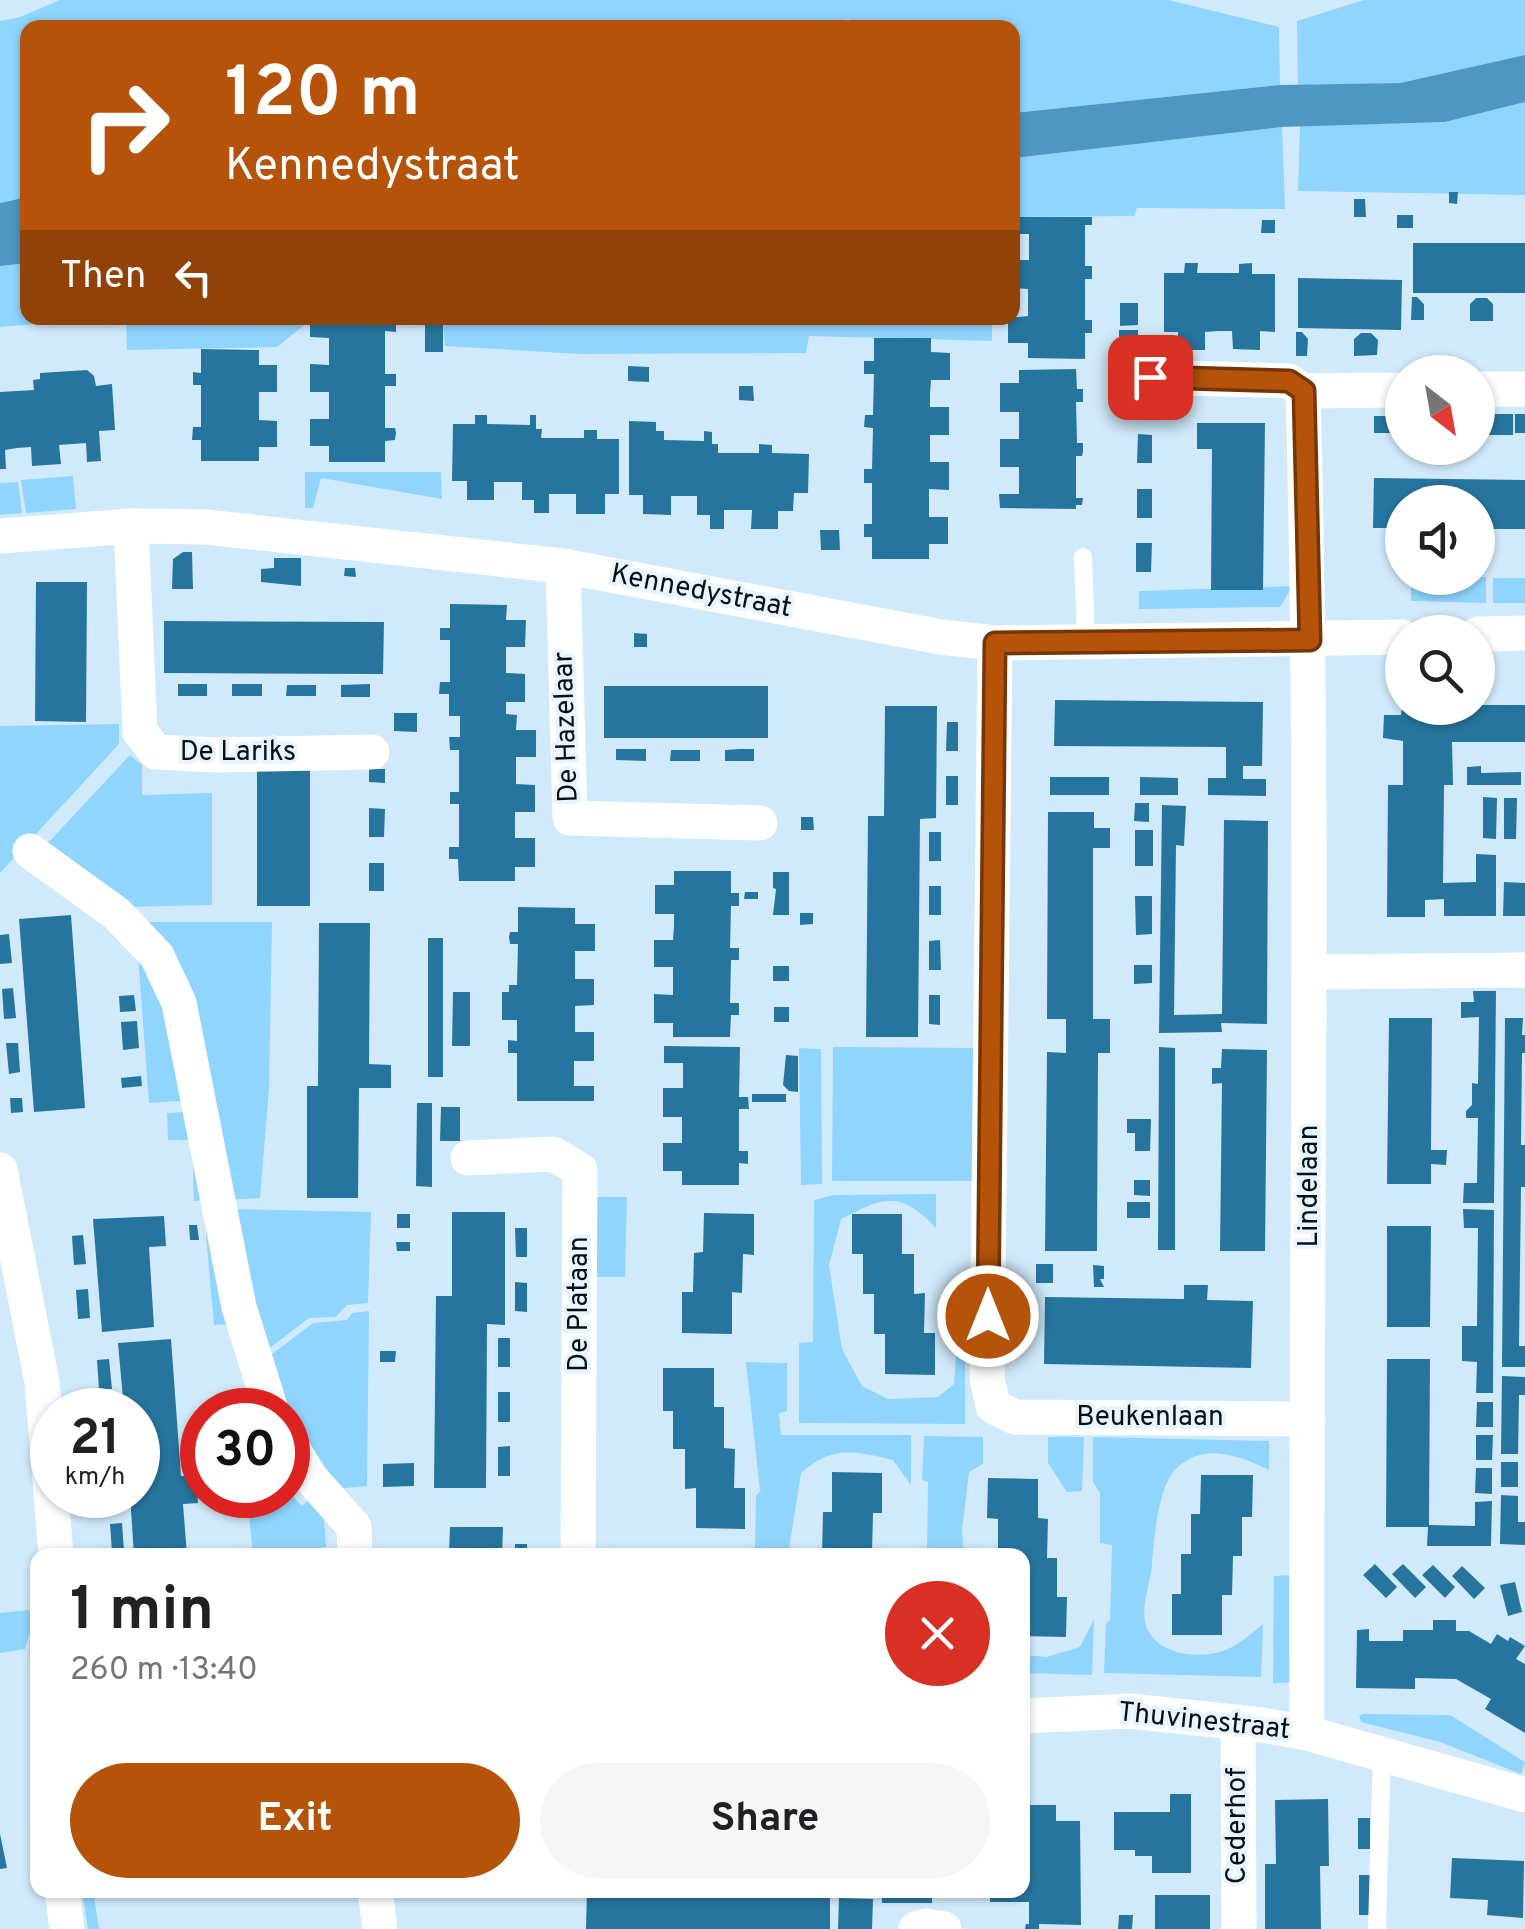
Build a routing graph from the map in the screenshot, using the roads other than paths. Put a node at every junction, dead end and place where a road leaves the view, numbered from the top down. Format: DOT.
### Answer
graph roads {
  1 [pos="1150,377"];
  2 [pos="1495,389"];
  3 [pos="1525,389"];
  4 [pos="1385,390"];
  5 [pos="1304,391"];
  6 [pos="131,526"];
  7 [pos="0,536"];
  8 [pos="1084,558"];
  9 [pos="562,566"];
  10 [pos="1525,633"];
  11 [pos="1495,634"];
  12 [pos="1385,638"];
  13 [pos="1310,640"];
  14 [pos="1086,642"];
  15 [pos="995,643"];
  16 [pos="372,752"];
  17 [pos="760,823"];
  18 [pos="30,851"];
  19 [pos="1525,970"];
  20 [pos="1312,972"];
  21 [pos="468,1158"];
  22 [pos="0,1170"];
  23 [pos="264,1388"];
  24 [pos="1308,1419"];
  25 [pos="310,1477"];
  26 [pos="55,1548"];
  27 [pos="355,1548"];
  28 [pos="578,1548"];
  29 [pos="1030,1716"];
  30 [pos="1238,1722"];
  31 [pos="1307,1733"];
  32 [pos="1382,1753"];
  33 [pos="1525,1795"];
  34 [pos="63,1898"];
  35 [pos="376,1898"];
  36 [pos="67,1929"];
  37 [pos="380,1929"];
  38 [pos="916,1929"];
  39 [pos="944,1929"];
  40 [pos="1239,1929"];
  41 [pos="1377,1929"];
  1 -- 5 [label="street"];
  2 -- 3 [label="street"];
  4 -- 5 [label="street"];
  5 -- 13 [label="street, Lindelaan"];
  6 -- 7 [label="street, Kennedystraat"];
  6 -- 9 [label="street, Kennedystraat"];
  6 -- 16 [label="street, De Lariks"];
  8 -- 14 [label="lane"];
  9 -- 15 [label="street, Kennedystraat"];
  9 -- 17 [label="street, De Hazelaar"];
  10 -- 11 [label="street"];
  12 -- 13 [label="street, Kennedystraat"];
  13 -- 14 [label="street, Kennedystraat"];
  13 -- 20 [label="street, Lindelaan"];
  14 -- 15 [label="street, Kennedystraat"];
  15 -- 24 [label="street, Beukenlaan"];
  18 -- 23 [label="street"];
  19 -- 20 [label="street"];
  20 -- 24 [label="street, Lindelaan"];
  21 -- 28 [label="street, De Plataan"];
  22 -- 26 [label="street"];
  24 -- 31 [label="street, Lindelaan"];
  25 -- 27 [label="street"];
  29 -- 30 [label="street, Thuvinestraat"];
  30 -- 31 [label="street, Thuvinestraat"];
  30 -- 40 [label="street, Cederhof"];
  31 -- 32 [label="street, Thuvinestraat"];
  32 -- 33 [label="street, Thuvinestraat"];
  32 -- 41 [label="lane"];
  34 -- 36 [label="street"];
  35 -- 37 [label="street"];
  38 -- 39 [label="street"];
}
